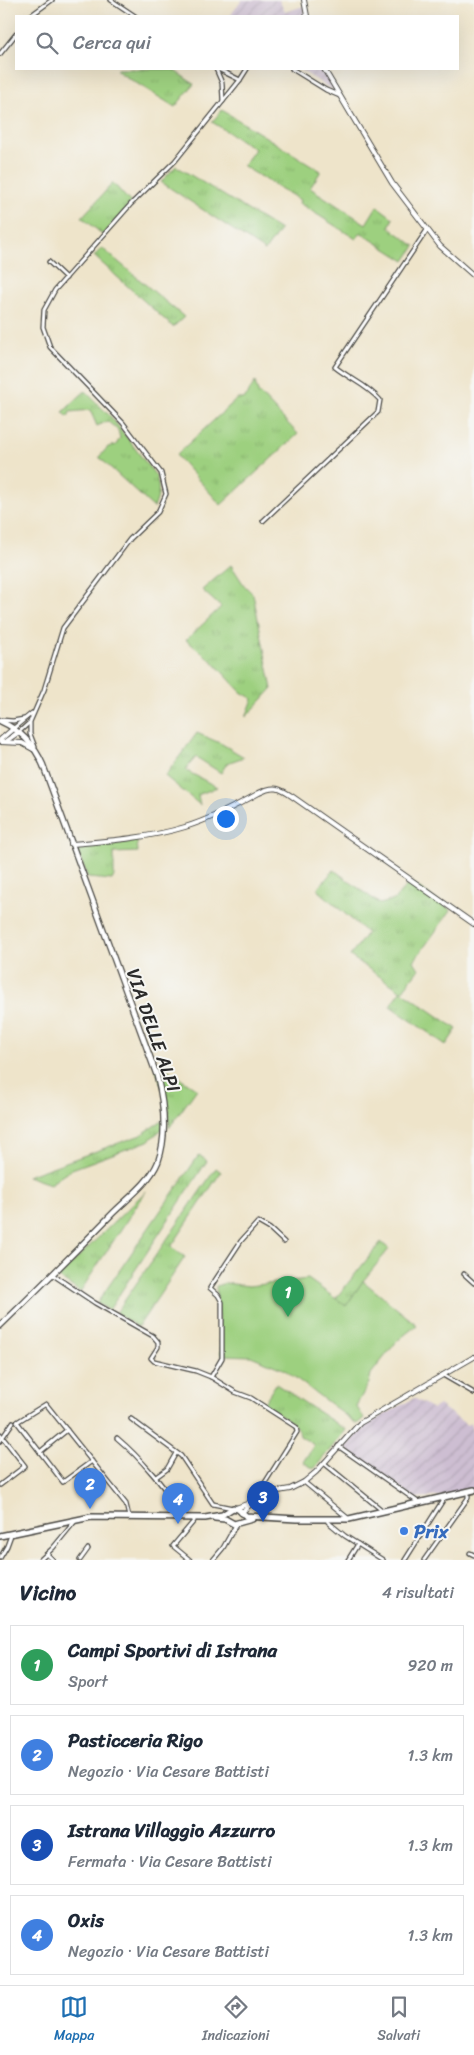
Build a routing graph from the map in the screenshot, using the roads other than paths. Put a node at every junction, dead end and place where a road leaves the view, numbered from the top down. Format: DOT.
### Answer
graph roads {
  1 [pos="52,0"];
  2 [pos="111,0"];
  3 [pos="304,0"];
  4 [pos="31,15"];
  5 [pos="134,15"];
  6 [pos="308,15"];
  7 [pos="15,35"];
  8 [pos="0,54"];
  9 [pos="217,70"];
  10 [pos="219,70"];
  11 [pos="246,70"];
  12 [pos="294,70"];
  13 [pos="325,70"];
  14 [pos="240,80"];
  15 [pos="340,96"];
  16 [pos="223,102"];
  17 [pos="426,230"];
  18 [pos="49,262"];
  19 [pos="474,276"];
  20 [pos="66,278"];
  21 [pos="263,520"];
  22 [pos="34,711"];
  23 [pos="24,719"];
  24 [pos="0,720"];
  25 [pos="30,722"];
  26 [pos="6,723"];
  27 [pos="14,728"];
  28 [pos="19,732"];
  29 [pos="8,734"];
  30 [pos="0,742"];
  31 [pos="37,752"];
  32 [pos="71,844"];
  33 [pos="474,924"];
  34 [pos="284,1242"];
  35 [pos="464,1274"];
  36 [pos="53,1275"];
  37 [pos="474,1283"];
  38 [pos="0,1326"];
  39 [pos="474,1357"];
  40 [pos="443,1375"];
  41 [pos="211,1377"];
  42 [pos="474,1393"];
  43 [pos="131,1419"];
  44 [pos="13,1422"];
  45 [pos="68,1430"];
  46 [pos="1,1437"];
  47 [pos="117,1438"];
  48 [pos="338,1446"];
  49 [pos="40,1452"];
  50 [pos="176,1453"];
  51 [pos="92,1461"];
  52 [pos="324,1463"];
  53 [pos="156,1477"];
  54 [pos="304,1482"];
  55 [pos="0,1485"];
  56 [pos="474,1490"];
  57 [pos="468,1491"];
  58 [pos="259,1495"];
  59 [pos="445,1497"];
  60 [pos="418,1503"];
  61 [pos="234,1508"];
  62 [pos="226,1510"];
  63 [pos="383,1511"];
  64 [pos="241,1513"];
  65 [pos="129,1517"];
  66 [pos="183,1518"];
  67 [pos="194,1518"];
  68 [pos="204,1518"];
  69 [pos="275,1518"];
  70 [pos="350,1518"];
  71 [pos="76,1519"];
  72 [pos="327,1519"];
  73 [pos="228,1521"];
  74 [pos="239,1522"];
  75 [pos="231,1534"];
  76 [pos="11,1535"];
  77 [pos="0,1536"];
  78 [pos="358,1544"];
  79 [pos="88,1548"];
  80 [pos="47,1554"];
  81 [pos="0,1558"];
  82 [pos="40,1560"];
  83 [pos="53,1560"];
  84 [pos="80,1560"];
  85 [pos="190,1560"];
  86 [pos="213,1560"];
  87 [pos="348,1560"];
  88 [pos="383,1560"];
  89 [pos="405,1560"];
  90 [pos="424,1560"];
  1 -- 4 [label="street"];
  2 -- 5 [label="street"];
  3 -- 6 [label="street"];
  7 -- 8 [label="street"];
  9 -- 16 [label="street"];
  10 -- 14 [label="street"];
  11 -- 14 [label="street"];
  12 -- 15 [label="street"];
  13 -- 15 [label="street"];
  14 -- 16 [label="street"];
  15 -- 17 [label="street"];
  16 -- 20 [label="street"];
  17 -- 19 [label="street"];
  17 -- 21 [label="street"];
  18 -- 20 [label="street"];
  20 -- 22 [label="street"];
  22 -- 23 [label="street"];
  22 -- 25 [label="street"];
  23 -- 24 [label="street"];
  23 -- 27 [label="street"];
  24 -- 26 [label="main road, VIA DELLE ALPI"];
  25 -- 28 [label="street"];
  25 -- 31 [label="street"];
  26 -- 27 [label="main road, VIA DELLE ALPI"];
  26 -- 29 [label="street"];
  27 -- 28 [label="main road, VIA DELLE ALPI"];
  27 -- 29 [label="street"];
  28 -- 30 [label="street"];
  28 -- 31 [label="main road, VIA DELLE ALPI"];
  29 -- 30 [label="street"];
  30 -- 31 [label="street"];
  31 -- 32 [label="main road, VIA DELLE ALPI"];
  32 -- 33 [label="street"];
  32 -- 36 [label="main road, VIA DELLE ALPI"];
  34 -- 41 [label="street"];
  35 -- 37 [label="street"];
  36 -- 38 [label="main road, VIA DELLE ALPI"];
  36 -- 41 [label="street"];
  39 -- 40 [label="street"];
  40 -- 42 [label="street"];
  40 -- 48 [label="street"];
  41 -- 58 [label="street"];
  43 -- 50 [label="street"];
  44 -- 46 [label="street"];
  45 -- 49 [label="street"];
  45 -- 49 [label="street"];
  45 -- 51 [label="street"];
  46 -- 55 [label="street"];
  47 -- 53 [label="street"];
  48 -- 52 [label="street"];
  48 -- 60 [label="street"];
  49 -- 51 [label="street"];
  50 -- 53 [label="street"];
  50 -- 62 [label="street"];
  51 -- 65 [label="street"];
  52 -- 54 [label="street"];
  52 -- 63 [label="street"];
  53 -- 66 [label="street"];
  54 -- 58 [label="street"];
  54 -- 70 [label="street"];
  56 -- 57 [label="main road"];
  57 -- 59 [label="main road"];
  57 -- 90 [label="street"];
  58 -- 61 [label="street"];
  58 -- 64 [label="street"];
  59 -- 60 [label="main road"];
  59 -- 89 [label="street"];
  60 -- 63 [label="main road"];
  61 -- 62 [label="main road"];
  61 -- 64 [label="main road"];
  62 -- 68 [label="main road"];
  62 -- 73 [label="main road"];
  63 -- 70 [label="main road"];
  64 -- 69 [label="main road"];
  64 -- 74 [label="main road"];
  65 -- 66 [label="main road"];
  65 -- 71 [label="main road"];
  66 -- 67 [label="main road"];
  67 -- 68 [label="main road"];
  67 -- 85 [label="street"];
  68 -- 73 [label="main road"];
  69 -- 72 [label="main road"];
  69 -- 74 [label="main road"];
  70 -- 72 [label="main road"];
  71 -- 76 [label="main road"];
  71 -- 80 [label="street"];
  72 -- 78 [label="street"];
  73 -- 74 [label="main road"];
  73 -- 75 [label="street"];
  74 -- 75 [label="street"];
  75 -- 86 [label="street"];
  76 -- 77 [label="main road"];
  76 -- 81 [label="street"];
  78 -- 87 [label="street"];
  78 -- 88 [label="street"];
  79 -- 84 [label="street"];
  80 -- 82 [label="street"];
  80 -- 83 [label="street"];
}
